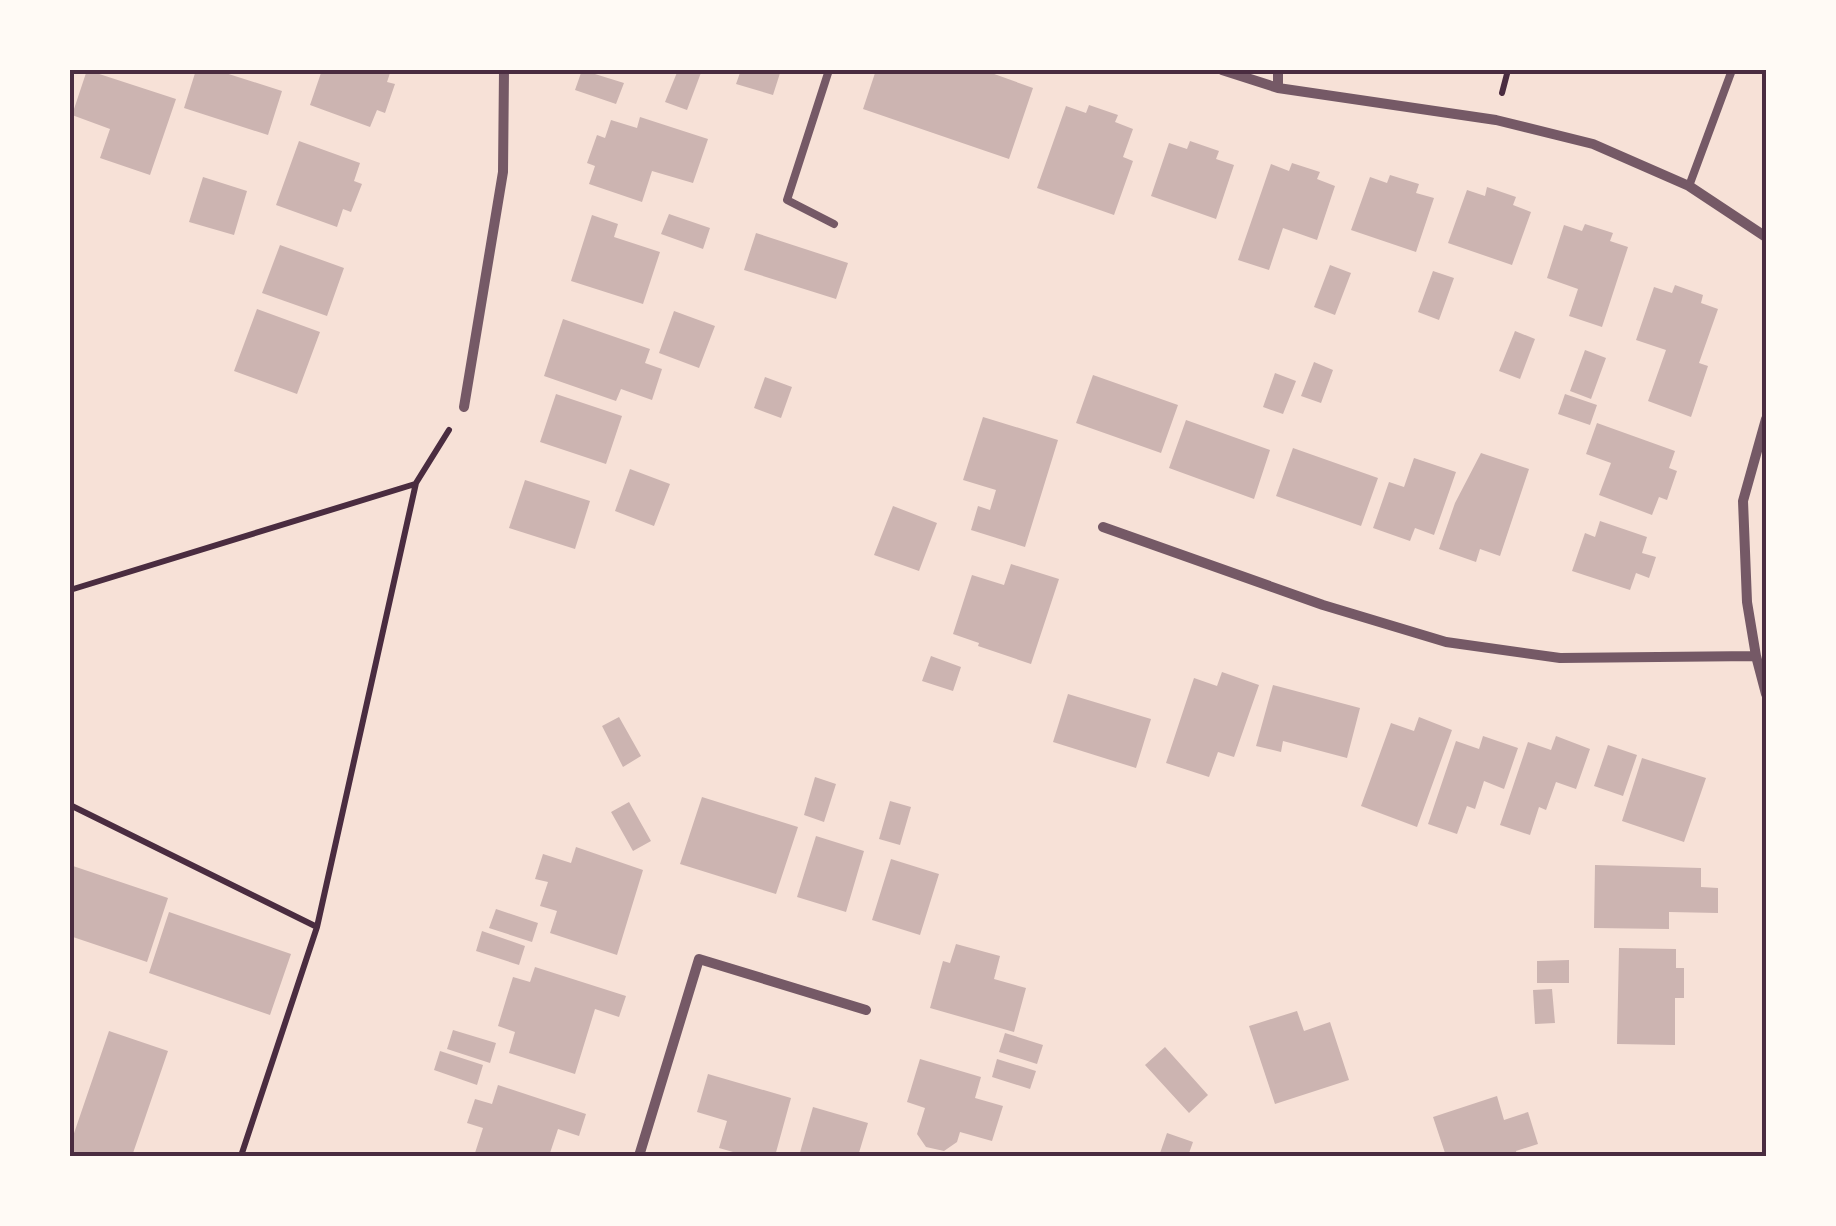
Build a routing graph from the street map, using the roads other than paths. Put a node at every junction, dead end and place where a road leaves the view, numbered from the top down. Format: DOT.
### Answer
graph roads {
  1 [pos="504,70"];
  2 [pos="829,70"];
  3 [pos="1222,70"];
  4 [pos="1278,70"];
  5 [pos="1732,70"];
  6 [pos="1278,88"];
  7 [pos="1689,186"];
  8 [pos="834,224"];
  9 [pos="1766,237"];
  10 [pos="464,408"];
  11 [pos="1766,418"];
  12 [pos="1103,527"];
  13 [pos="1756,656"];
  14 [pos="1766,694"];
  15 [pos="866,1010"];
  16 [pos="639,1156"];
  1 -- 10 [label="street"];
  2 -- 8 [label="lane"];
  3 -- 6 [label="street"];
  4 -- 6 [label="street"];
  5 -- 7 [label="lane"];
  6 -- 7 [label="street"];
  7 -- 9 [label="street"];
  11 -- 13 [label="street"];
  12 -- 13 [label="street"];
  13 -- 14 [label="street"];
  15 -- 16 [label="street"];
}
